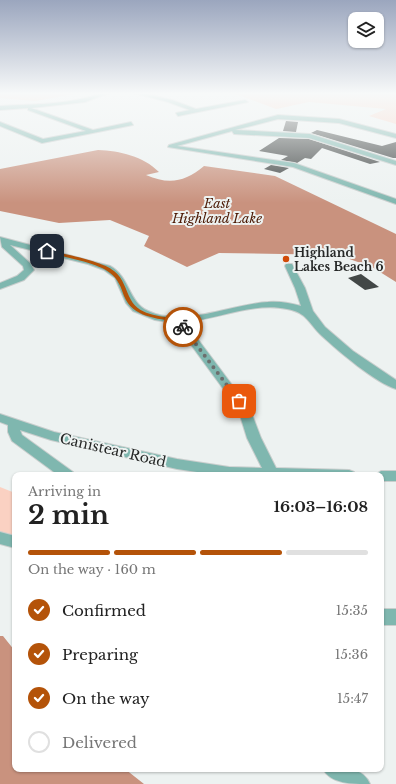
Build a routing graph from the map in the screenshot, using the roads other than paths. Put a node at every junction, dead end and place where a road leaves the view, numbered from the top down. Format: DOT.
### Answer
graph roads {
  1 [pos="13,130"];
  2 [pos="86,130"];
  3 [pos="104,130"];
  4 [pos="232,130"];
  5 [pos="372,130"];
  6 [pos="93,132"];
  7 [pos="223,132"];
  8 [pos="396,136"];
  9 [pos="396,163"];
  10 [pos="396,202"];
  11 [pos="3,240"];
  12 [pos="289,266"];
  13 [pos="0,286"];
  14 [pos="308,312"];
  15 [pos="179,321"];
  16 [pos="396,385"];
  17 [pos="0,418"];
  18 [pos="14,424"];
  19 [pos="64,472"];
  20 [pos="218,472"];
  21 [pos="271,472"];
  22 [pos="384,476"];
  23 [pos="396,476"];
  24 [pos="0,538"];
  25 [pos="12,541"];
  26 [pos="396,617"];
  27 [pos="384,618"];
  28 [pos="339,772"];
  29 [pos="359,784"];
  1 -- 6 [label="street"];
  2 -- 6 [label="street"];
  3 -- 6 [label="street"];
  4 -- 7 [label="street"];
  5 -- 8 [label="street"];
  7 -- 9 [label="street"];
  7 -- 10 [label="street"];
  11 -- 13 [label="street"];
  11 -- 15 [label="street"];
  12 -- 14 [label="street"];
  14 -- 15 [label="street"];
  14 -- 16 [label="street"];
  15 -- 21 [label="street"];
  17 -- 18 [label="street, Canistear Road"];
  18 -- 19 [label="street"];
  18 -- 20 [label="street, Canistear Road"];
  22 -- 23 [label="street"];
  24 -- 25 [label="street"];
  26 -- 27 [label="street"];
  28 -- 29 [label="street"];
}
